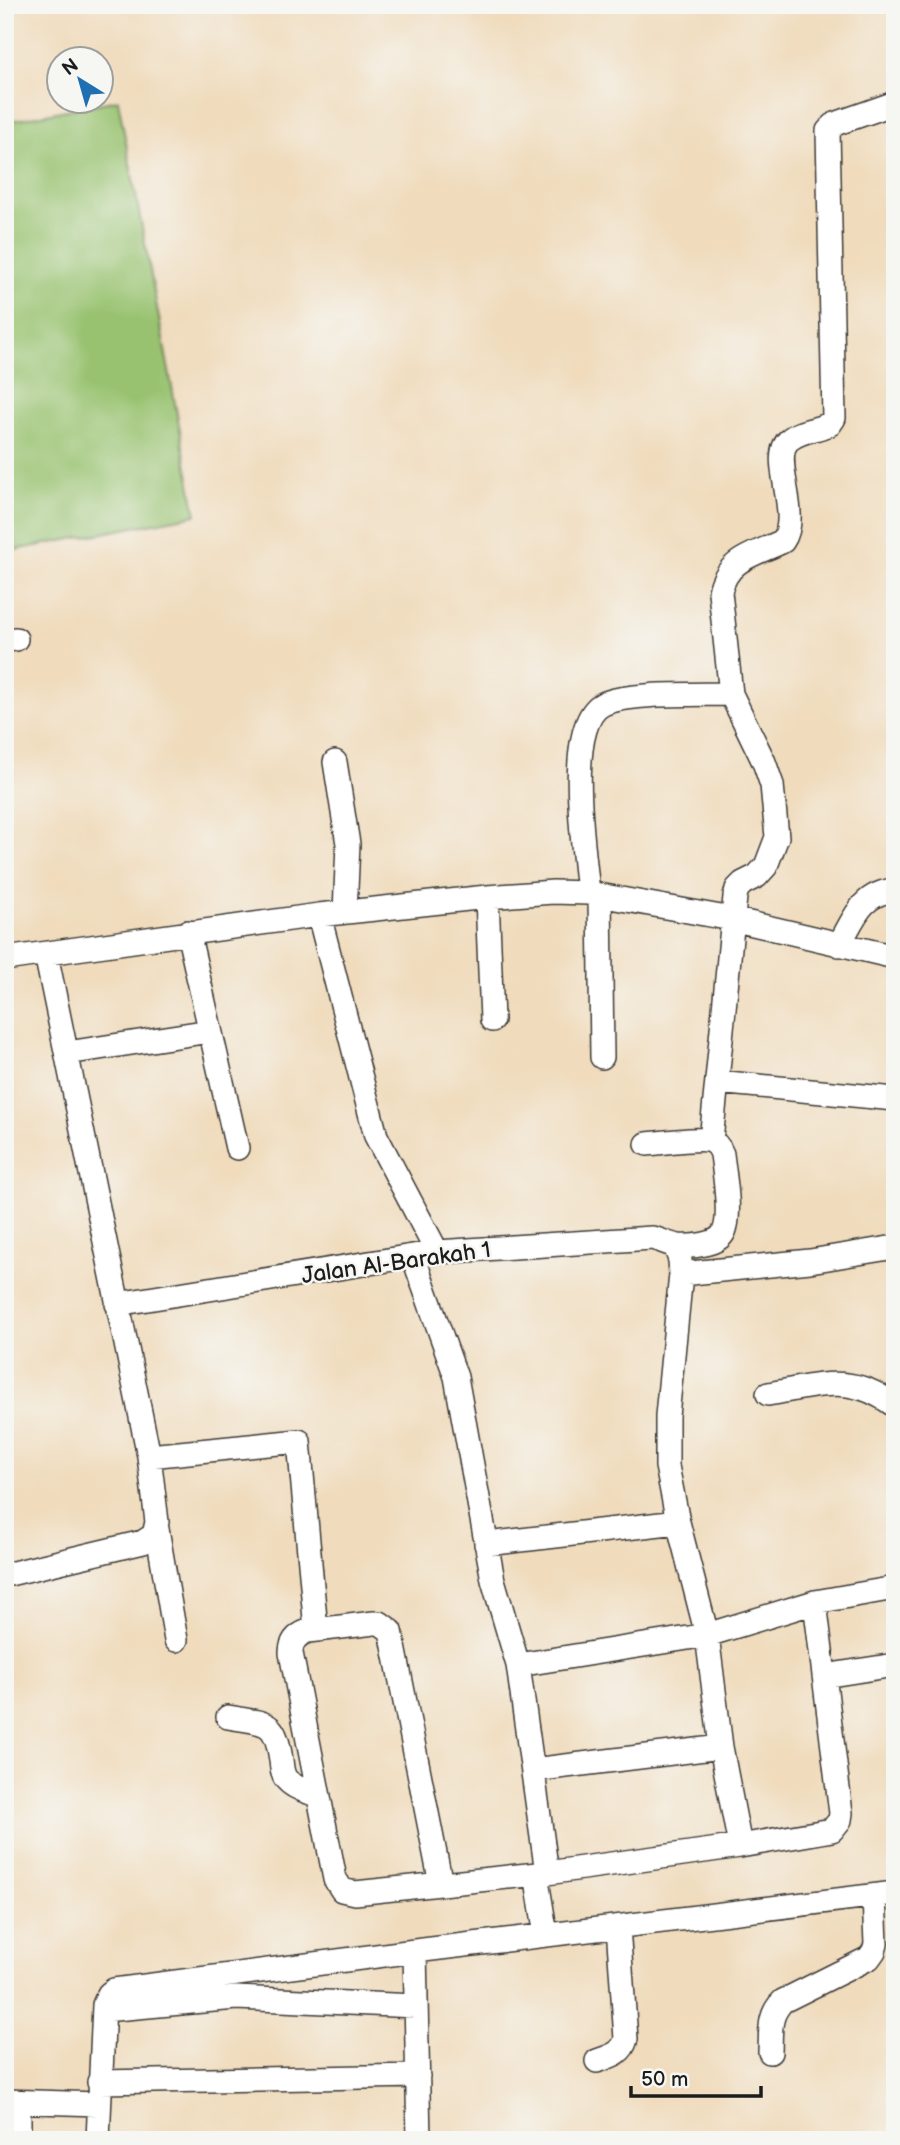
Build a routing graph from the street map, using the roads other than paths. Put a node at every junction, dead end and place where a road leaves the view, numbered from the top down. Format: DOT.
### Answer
graph roads {
  1 [pos="895,103"];
  2 [pos="731,694"];
  3 [pos="335,762"];
  4 [pos="895,890"];
  5 [pos="594,894"];
  6 [pos="487,897"];
  7 [pos="345,912"];
  8 [pos="319,915"];
  9 [pos="732,919"];
  10 [pos="188,932"];
  11 [pos="839,945"];
  12 [pos="46,954"];
  13 [pos="895,957"];
  14 [pos="5,959"];
  15 [pos="492,1020"];
  16 [pos="210,1031"];
  17 [pos="66,1053"];
  18 [pos="602,1057"];
  19 [pos="717,1082"];
  20 [pos="895,1099"];
  21 [pos="711,1141"];
  22 [pos="648,1144"];
  23 [pos="237,1148"];
  24 [pos="675,1246"];
  25 [pos="895,1247"];
  26 [pos="437,1252"];
  27 [pos="414,1256"];
  28 [pos="681,1274"];
  29 [pos="117,1304"];
  30 [pos="768,1394"];
  31 [pos="895,1406"];
  32 [pos="149,1456"];
  33 [pos="678,1522"];
  34 [pos="157,1529"];
  35 [pos="486,1544"];
  36 [pos="5,1575"];
  37 [pos="895,1588"];
  38 [pos="814,1602"];
  39 [pos="316,1630"];
  40 [pos="708,1635"];
  41 [pos="176,1640"];
  42 [pos="518,1665"];
  43 [pos="895,1665"];
  44 [pos="824,1676"];
  45 [pos="228,1717"];
  46 [pos="721,1746"];
  47 [pos="533,1770"];
  48 [pos="319,1796"];
  49 [pos="740,1846"];
  50 [pos="542,1873"];
  51 [pos="441,1884"];
  52 [pos="885,1895"];
  53 [pos="618,1927"];
  54 [pos="546,1935"];
  55 [pos="415,1951"];
  56 [pos="416,2007"];
  57 [pos="104,2010"];
  58 [pos="770,2052"];
  59 [pos="597,2061"];
  60 [pos="418,2076"];
  61 [pos="99,2093"];
  62 [pos="12,2101"];
  63 [pos="19,2140"];
  64 [pos="98,2140"];
  65 [pos="419,2140"];
  1 -- 2 [label="street"];
  2 -- 5 [label="street"];
  2 -- 9 [label="street"];
  3 -- 7 [label="street"];
  4 -- 11 [label="street"];
  5 -- 6 [label="street"];
  5 -- 9 [label="street"];
  5 -- 18 [label="street"];
  6 -- 7 [label="street"];
  6 -- 15 [label="street"];
  7 -- 8 [label="street"];
  8 -- 10 [label="street"];
  8 -- 26 [label="street"];
  9 -- 11 [label="street"];
  9 -- 19 [label="street"];
  10 -- 12 [label="street"];
  10 -- 16 [label="street"];
  11 -- 13 [label="street"];
  12 -- 14 [label="street"];
  12 -- 17 [label="street"];
  16 -- 17 [label="street"];
  16 -- 23 [label="street"];
  17 -- 29 [label="street"];
  19 -- 20 [label="street"];
  19 -- 21 [label="street"];
  21 -- 22 [label="street"];
  21 -- 24 [label="street"];
  24 -- 26 [label="street, Jalan Al-Barakah 1"];
  24 -- 28 [label="street"];
  25 -- 28 [label="street"];
  26 -- 27 [label="street, Jalan Al-Barakah 1"];
  27 -- 29 [label="street, Jalan Al-Barakah 1"];
  27 -- 35 [label="street"];
  28 -- 33 [label="street"];
  29 -- 32 [label="street"];
  30 -- 31 [label="street"];
  32 -- 34 [label="street"];
  32 -- 39 [label="street"];
  33 -- 35 [label="street"];
  33 -- 40 [label="street"];
  34 -- 36 [label="street"];
  34 -- 41 [label="street"];
  35 -- 42 [label="street"];
  37 -- 38 [label="street"];
  38 -- 40 [label="street"];
  38 -- 44 [label="street"];
  39 -- 48 [label="street"];
  39 -- 51 [label="street"];
  40 -- 42 [label="street"];
  40 -- 46 [label="street"];
  42 -- 47 [label="street"];
  43 -- 44 [label="street"];
  44 -- 49 [label="street"];
  45 -- 48 [label="street"];
  46 -- 47 [label="street"];
  46 -- 49 [label="street"];
  47 -- 50 [label="street"];
  48 -- 51 [label="street"];
  49 -- 50 [label="street"];
  50 -- 51 [label="street"];
  50 -- 54 [label="street"];
  52 -- 53 [label="street"];
  52 -- 58 [label="street"];
  53 -- 54 [label="street"];
  53 -- 59 [label="street"];
  54 -- 55 [label="street"];
  55 -- 56 [label="street"];
  55 -- 57 [label="street"];
  56 -- 57 [label="street"];
  56 -- 60 [label="street"];
  57 -- 61 [label="street"];
  60 -- 61 [label="street"];
  60 -- 65 [label="street"];
  61 -- 62 [label="street"];
  61 -- 64 [label="street"];
  62 -- 63 [label="street"];
}
